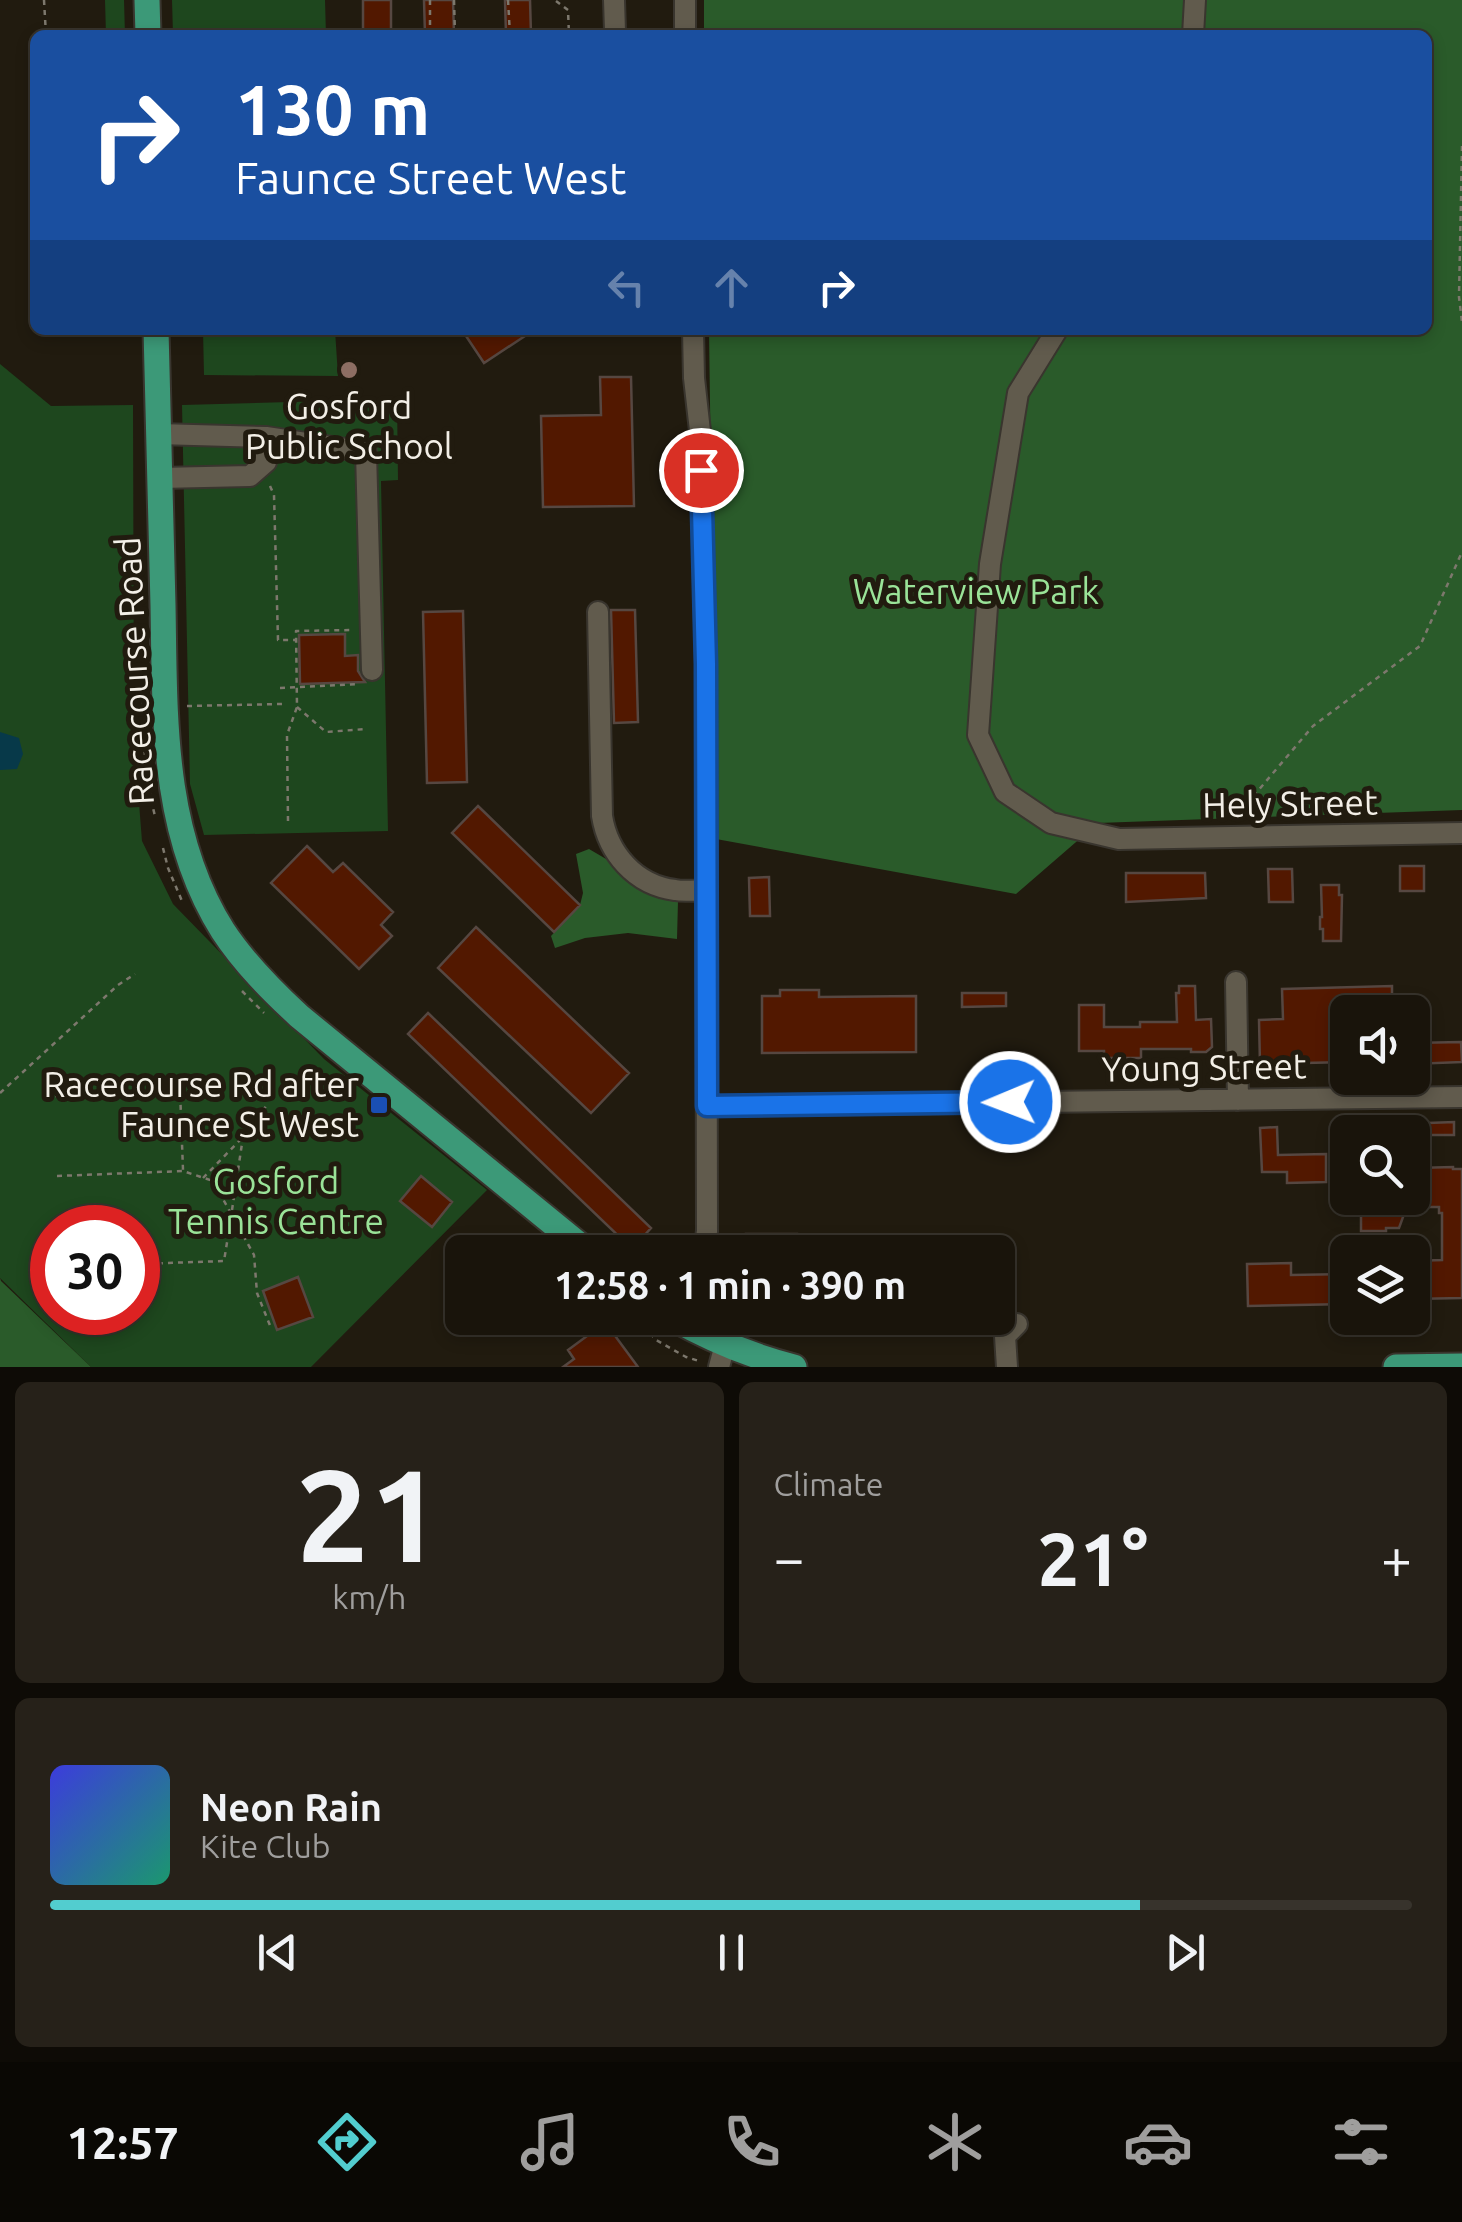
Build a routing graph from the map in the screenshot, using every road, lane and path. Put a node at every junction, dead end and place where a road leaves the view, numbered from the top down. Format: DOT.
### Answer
graph roads {
  1 [pos="44,0"];
  2 [pos="147,0"];
  3 [pos="430,0"];
  4 [pos="454,0"];
  5 [pos="508,0"];
  6 [pos="555,0"];
  7 [pos="614,0"];
  8 [pos="684,0"];
  9 [pos="1194,0"];
  10 [pos="46,30"];
  11 [pos="148,30"];
  12 [pos="430,30"];
  13 [pos="455,30"];
  14 [pos="510,30"];
  15 [pos="569,30"];
  16 [pos="615,30"];
  17 [pos="686,30"];
  18 [pos="1193,30"];
  19 [pos="1462,146"];
  20 [pos="1462,322"];
  21 [pos="156,335"];
  22 [pos="693,335"];
  23 [pos="1054,335"];
  24 [pos="158,434"];
  25 [pos="266,437"];
  26 [pos="260,467"];
  27 [pos="160,478"];
  28 [pos="1462,552"];
  29 [pos="598,612"];
  30 [pos="371,629"];
  31 [pos="296,640"];
  32 [pos="372,670"];
  33 [pos="296,687"];
  34 [pos="143,688"];
  35 [pos="280,688"];
  36 [pos="282,704"];
  37 [pos="165,706"];
  38 [pos="297,708"];
  39 [pos="366,729"];
  40 [pos="288,821"];
  41 [pos="157,822"];
  42 [pos="1462,833"];
  43 [pos="1219,837"];
  44 [pos="161,839"];
  45 [pos="707,890"];
  46 [pos="190,915"];
  47 [pos="135,974"];
  48 [pos="1236,982"];
  49 [pos="241,989"];
  50 [pos="266,1015"];
  51 [pos="0,1094"];
  52 [pos="55,1096"];
  53 [pos="1462,1097"];
  54 [pos="1238,1100"];
  55 [pos="268,1105"];
  56 [pos="707,1106"];
  57 [pos="242,1138"];
  58 [pos="183,1171"];
  59 [pos="57,1176"];
  60 [pos="203,1178"];
  61 [pos="231,1214"];
  62 [pos="567,1235"];
  63 [pos="706,1235"];
  64 [pos="160,1263"];
  65 [pos="1018,1324"];
  66 [pos="270,1328"];
  67 [pos="652,1335"];
  68 [pos="692,1335"];
  69 [pos="715,1357"];
  70 [pos="1462,1366"];
  71 [pos="794,1367"];
  72 [pos="1007,1367"];
  73 [pos="1396,1367"];
  1 -- 10 [label="path"];
  2 -- 11 [label="main road"];
  3 -- 12 [label="path"];
  4 -- 13 [label="path"];
  5 -- 14 [label="path"];
  6 -- 15 [label="path"];
  7 -- 16 [label="street"];
  8 -- 17 [label="street"];
  9 -- 18 [label="street"];
  19 -- 20 [label="path"];
  21 -- 24 [label="main road, Racecourse Road"];
  22 -- 45 [label="street"];
  23 -- 43 [label="street, Hely Street"];
  24 -- 25 [label="street"];
  24 -- 27 [label="main road, Racecourse Road"];
  25 -- 26 [label="street"];
  25 -- 30 [label="street"];
  26 -- 27 [label="street"];
  26 -- 31 [label="path"];
  27 -- 37 [label="main road, Racecourse Road"];
  28 -- 43 [label="path"];
  29 -- 45 [label="street"];
  30 -- 31 [label="path"];
  30 -- 32 [label="street"];
  31 -- 33 [label="path"];
  32 -- 33 [label="path"];
  33 -- 35 [label="path"];
  33 -- 38 [label="path"];
  34 -- 41 [label="path"];
  36 -- 37 [label="path"];
  37 -- 62 [label="main road, Racecourse Road"];
  38 -- 39 [label="path"];
  38 -- 40 [label="path"];
  42 -- 43 [label="street, Hely Street"];
  44 -- 46 [label="path"];
  45 -- 56 [label="street"];
  47 -- 51 [label="path"];
  48 -- 54 [label="street"];
  49 -- 50 [label="path"];
  52 -- 58 [label="path"];
  53 -- 54 [label="street, Young Street"];
  54 -- 56 [label="street, Young Street"];
  55 -- 57 [label="path"];
  56 -- 63 [label="street"];
  57 -- 60 [label="path"];
  57 -- 61 [label="path"];
  58 -- 59 [label="path"];
  58 -- 60 [label="path"];
  60 -- 61 [label="path"];
  61 -- 64 [label="path"];
  61 -- 66 [label="path"];
  65 -- 72 [label="street"];
  67 -- 69 [label="path"];
  68 -- 69 [label="main road"];
  69 -- 71 [label="main road"];
  70 -- 73 [label="main road"];
}
